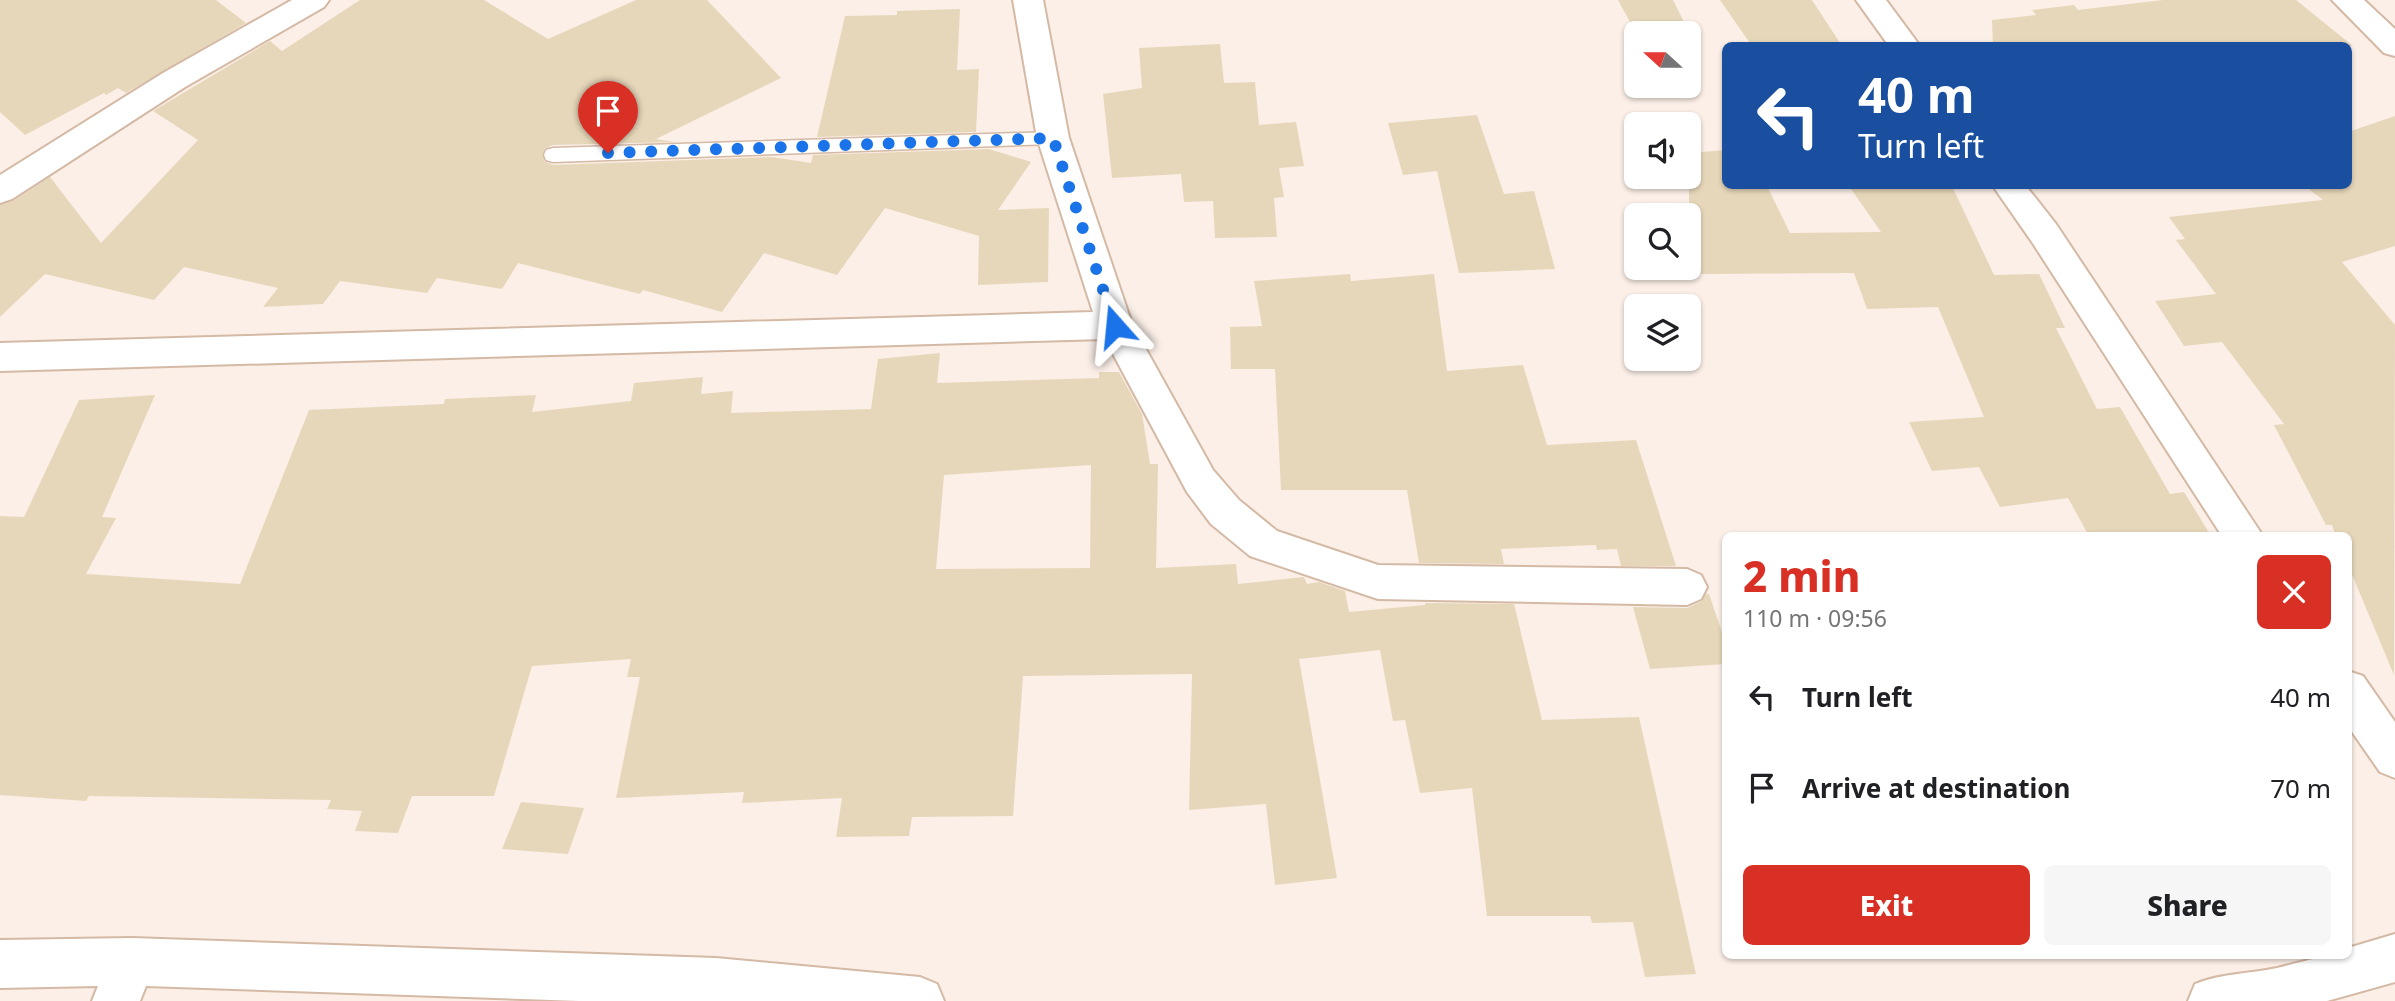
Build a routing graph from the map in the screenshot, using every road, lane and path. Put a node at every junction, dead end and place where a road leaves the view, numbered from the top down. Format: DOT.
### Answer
graph roads {
  1 [pos="314,0"];
  2 [pos="1028,0"];
  3 [pos="1871,0"];
  4 [pos="2347,0"];
  5 [pos="1902,42"];
  6 [pos="2395,46"];
  7 [pos="1053,138"];
  8 [pos="552,155"];
  9 [pos="2011,189"];
  10 [pos="0,191"];
  11 [pos="1115,326"];
  12 [pos="0,357"];
  13 [pos="2241,532"];
  14 [pos="1687,587"];
  15 [pos="2352,696"];
  16 [pos="2395,758"];
  17 [pos="2395,958"];
  18 [pos="0,964"];
  19 [pos="124,982"];
  20 [pos="920,1001"];
  21 [pos="2212,1001"];
  1 -- 10 [label="street"];
  2 -- 7 [label="street"];
  3 -- 5 [label="street"];
  4 -- 6 [label="street"];
  7 -- 8 [label="lane"];
  7 -- 11 [label="street"];
  9 -- 13 [label="street"];
  11 -- 12 [label="street"];
  11 -- 14 [label="street"];
  15 -- 16 [label="street"];
  17 -- 21 [label="street"];
  18 -- 19 [label="street"];
  19 -- 20 [label="street"];
}
